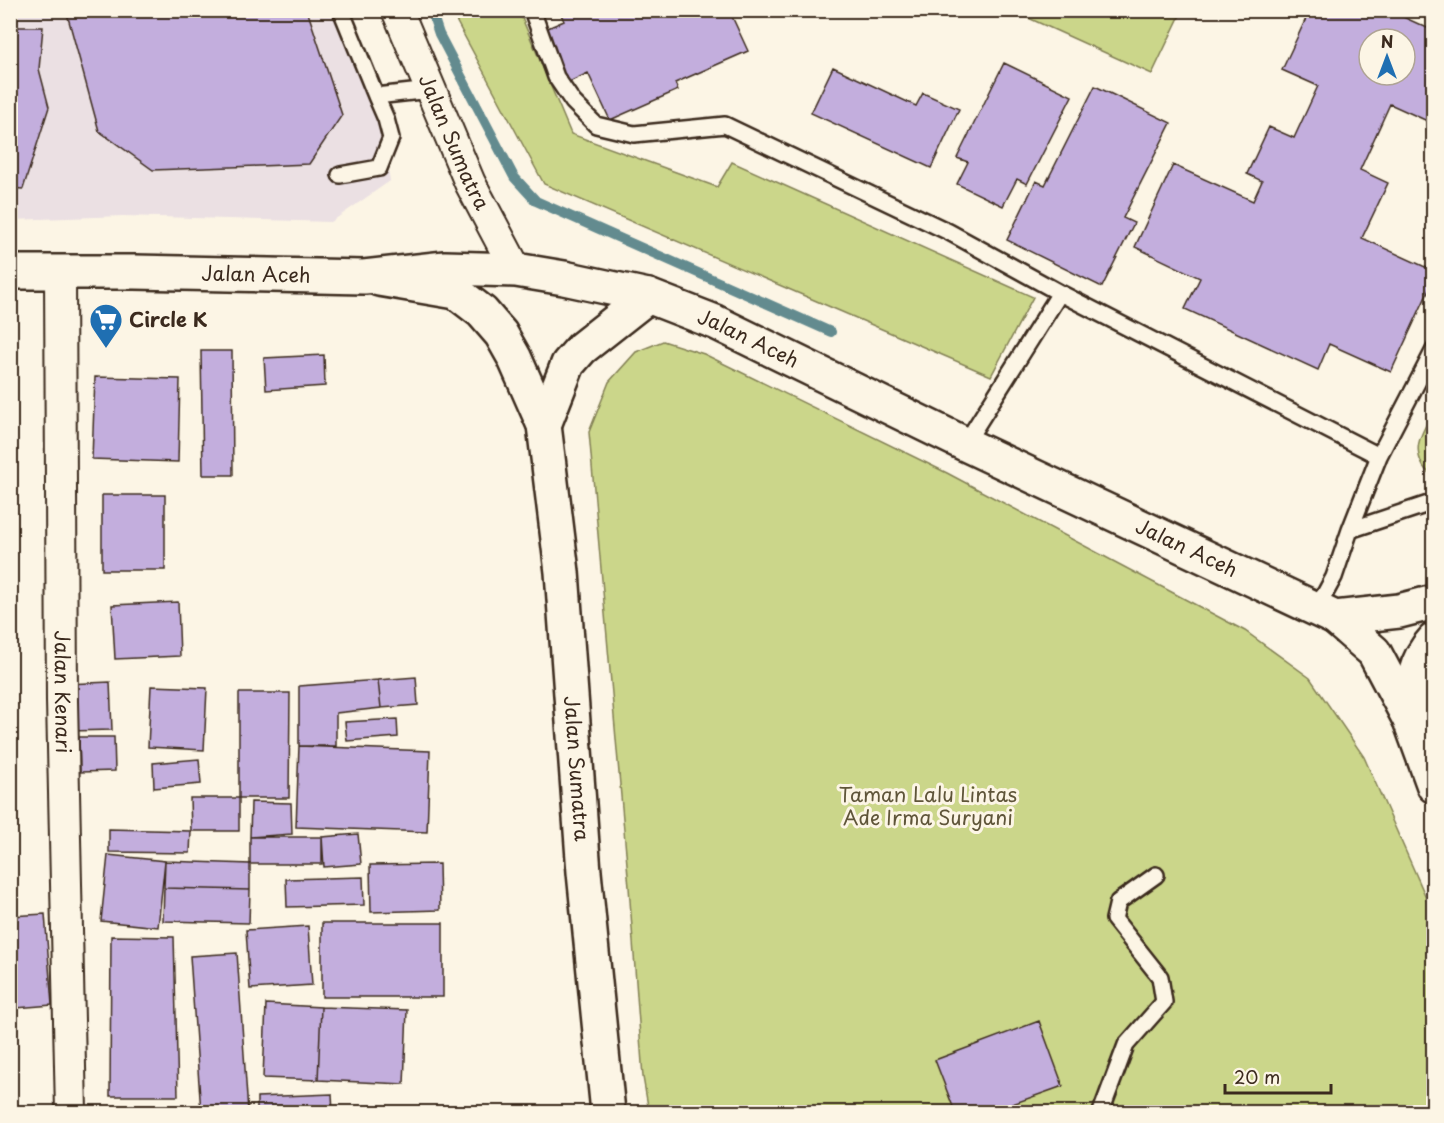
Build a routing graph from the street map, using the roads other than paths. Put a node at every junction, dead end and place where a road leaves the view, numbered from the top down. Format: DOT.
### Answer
graph roads {
  1 [pos="341,10"];
  2 [pos="397,10"];
  3 [pos="532,10"];
  4 [pos="430,90"];
  5 [pos="375,96"];
  6 [pos="339,176"];
  7 [pos="516,270"];
  8 [pos="10,272"];
  9 [pos="60,272"];
  10 [pos="364,277"];
  11 [pos="1060,293"];
  12 [pos="648,296"];
  13 [pos="1434,350"];
  14 [pos="544,424"];
  15 [pos="965,444"];
  16 [pos="1379,456"];
  17 [pos="1434,502"];
  18 [pos="1350,530"];
  19 [pos="1434,602"];
  20 [pos="1325,614"];
  21 [pos="1434,640"];
  22 [pos="1410,720"];
  23 [pos="1434,786"];
  24 [pos="1156,875"];
  25 [pos="71,1113"];
  26 [pos="608,1113"];
  27 [pos="1101,1113"];
  1 -- 5 [label="lane"];
  2 -- 4 [label="street, Jalan Sumatra"];
  3 -- 11 [label="lane"];
  4 -- 5 [label="lane"];
  4 -- 7 [label="street, Jalan Sumatra"];
  5 -- 6 [label="lane"];
  7 -- 10 [label="main road, Jalan Aceh"];
  7 -- 12 [label="main road, Jalan Aceh"];
  8 -- 9 [label="main road, Jalan Aceh"];
  9 -- 10 [label="main road, Jalan Aceh"];
  9 -- 25 [label="street, Jalan Kenari"];
  10 -- 14 [label="main road, Jalan Sumatra"];
  11 -- 15 [label="lane"];
  11 -- 16 [label="lane"];
  12 -- 14 [label="main road, Jalan Sumatra"];
  12 -- 15 [label="main road, Jalan Aceh"];
  13 -- 16 [label="lane"];
  14 -- 26 [label="main road, Jalan Sumatra"];
  15 -- 20 [label="main road, Jalan Aceh"];
  16 -- 18 [label="lane"];
  17 -- 18 [label="lane"];
  18 -- 20 [label="lane"];
  19 -- 20 [label="main road"];
  20 -- 22 [label="main road, Jalan Aceh"];
  21 -- 22 [label="main road"];
  22 -- 23 [label="main road, Jalan Aceh"];
  24 -- 27 [label="lane"];
}
